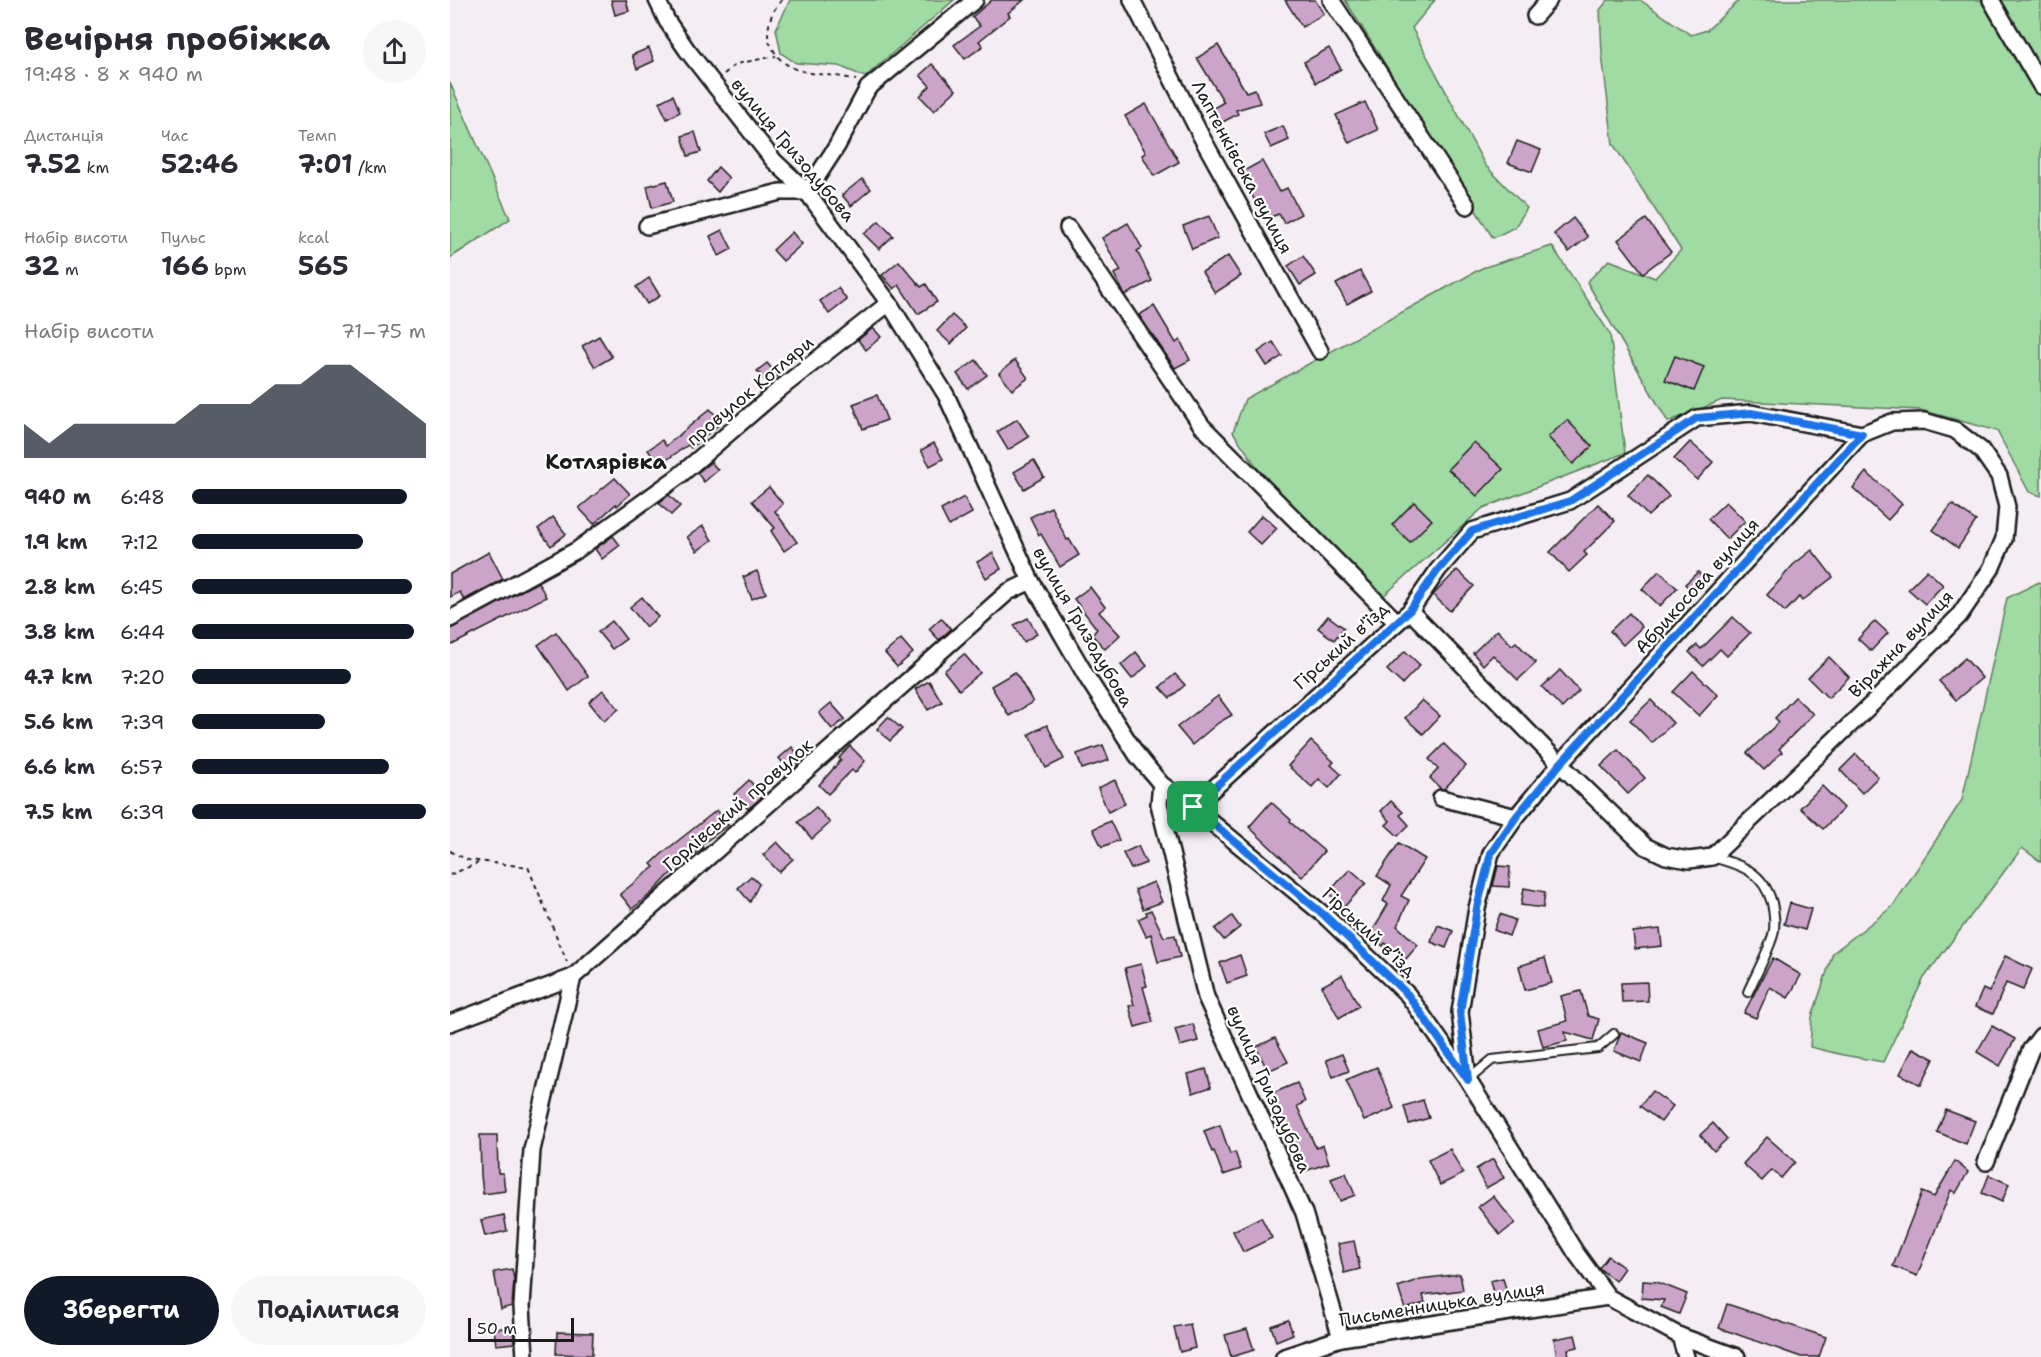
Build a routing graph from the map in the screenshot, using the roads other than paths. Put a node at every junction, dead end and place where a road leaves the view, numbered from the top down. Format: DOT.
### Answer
graph roads {
  1 [pos="657,0"];
  2 [pos="975,0"];
  3 [pos="1132,0"];
  4 [pos="1331,0"];
  5 [pos="1549,0"];
  6 [pos="1991,0"];
  7 [pos="1535,16"];
  8 [pos="2041,86"];
  9 [pos="807,192"];
  10 [pos="1467,206"];
  11 [pos="647,226"];
  12 [pos="1068,228"];
  13 [pos="889,303"];
  14 [pos="1320,351"];
  15 [pos="1862,434"];
  16 [pos="1031,581"];
  17 [pos="1410,610"];
  18 [pos="450,619"];
  19 [pos="1397,622"];
  20 [pos="1560,764"];
  21 [pos="1161,784"];
  22 [pos="1441,798"];
  23 [pos="1193,807"];
  24 [pos="1516,817"];
  25 [pos="1712,857"];
  26 [pos="573,977"];
  27 [pos="1748,992"];
  28 [pos="450,1023"];
  29 [pos="1614,1034"];
  30 [pos="2041,1036"];
  31 [pos="1468,1080"];
  32 [pos="1986,1162"];
  33 [pos="1608,1297"];
  34 [pos="1680,1335"];
  35 [pos="1341,1338"];
  36 [pos="525,1357"];
  37 [pos="1284,1357"];
  38 [pos="1686,1357"];
  39 [pos="1737,1357"];
  1 -- 9 [label="street, вулиця Гризодубова"];
  2 -- 9 [label="street"];
  3 -- 14 [label="street, Лаптенківська вулиця"];
  4 -- 10 [label="street"];
  5 -- 7 [label="street"];
  6 -- 8 [label="street"];
  9 -- 11 [label="street"];
  9 -- 13 [label="street, вулиця Гризодубова"];
  12 -- 19 [label="street"];
  13 -- 16 [label="street, вулиця Гризодубова"];
  13 -- 18 [label="street, провулок Котляри"];
  15 -- 17 [label="street"];
  15 -- 20 [label="street, Абрикосова вулиця"];
  15 -- 25 [label="street, Віражна вулиця"];
  16 -- 21 [label="street, вулиця Гризодубова"];
  16 -- 26 [label="street, Горлівський провулок"];
  17 -- 19 [label="street, Гірський в'їзд"];
  17 -- 20 [label="street, Гірський в'їзд"];
  19 -- 23 [label="street, Гірський в'їзд"];
  20 -- 24 [label="street"];
  20 -- 25 [label="street, Гірський в'їзд"];
  21 -- 23 [label="street, Гірський в’їзд"];
  21 -- 35 [label="street, вулиця Гризодубова"];
  22 -- 24 [label="street"];
  23 -- 31 [label="street, Гірський в’їзд"];
  24 -- 31 [label="street"];
  25 -- 27 [label="lane"];
  26 -- 28 [label="street, Горлівський провулок"];
  26 -- 36 [label="street"];
  29 -- 31 [label="lane"];
  30 -- 32 [label="street"];
  31 -- 33 [label="street, Гірський в’їзд"];
  33 -- 34 [label="street"];
  33 -- 35 [label="street, Письменницька вулиця"];
  34 -- 38 [label="street"];
  34 -- 39 [label="street"];
  35 -- 37 [label="street, Письменницька вулиця"];
}
